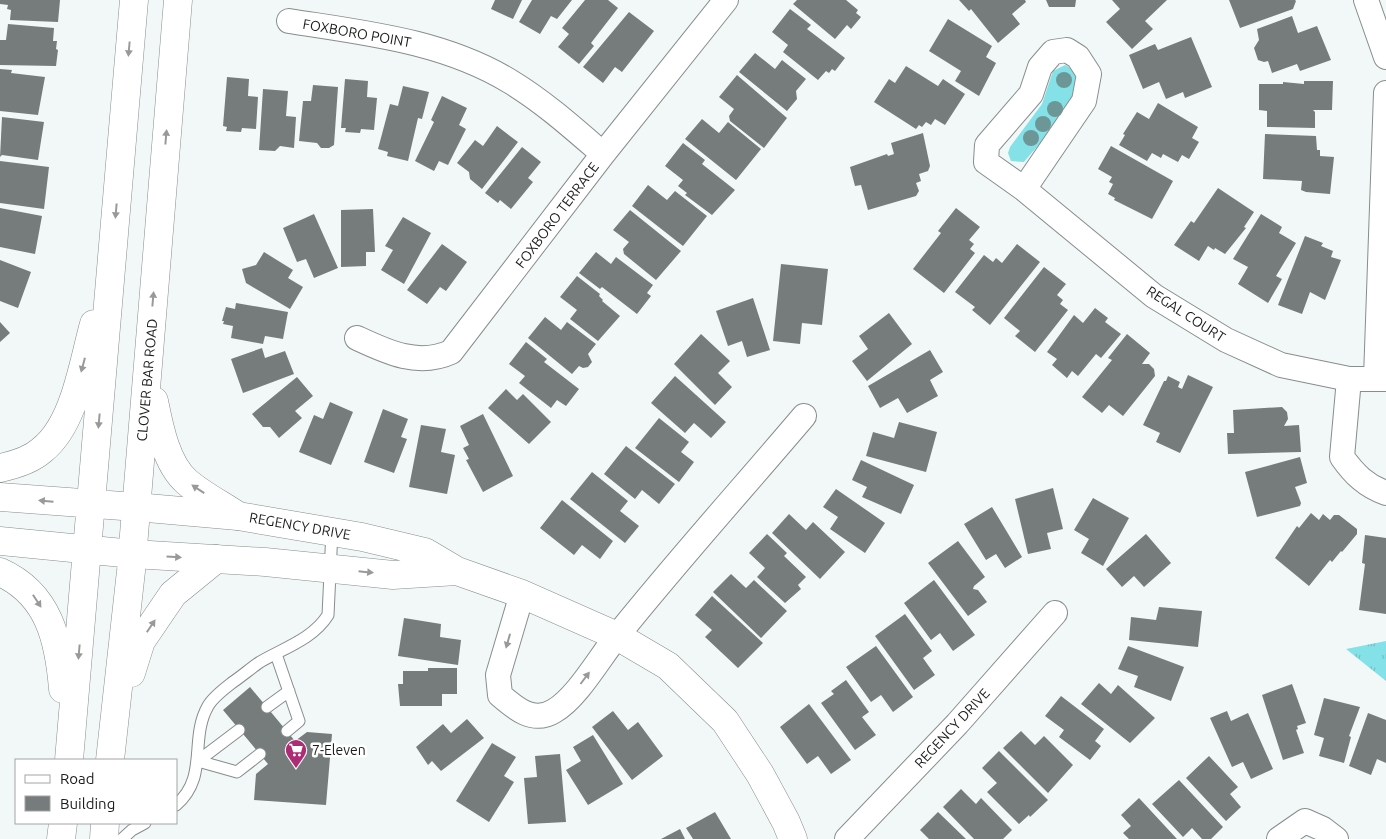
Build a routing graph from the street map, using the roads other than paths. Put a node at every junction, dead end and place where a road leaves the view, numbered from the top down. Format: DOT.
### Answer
graph roads {
  1 [pos="134,0"];
  2 [pos="178,0"];
  3 [pos="726,0"];
  4 [pos="1366,0"];
  5 [pos="289,21"];
  6 [pos="1386,57"];
  7 [pos="1386,93"];
  8 [pos="603,154"];
  9 [pos="1024,189"];
  10 [pos="113,250"];
  11 [pos="357,338"];
  12 [pos="148,365"];
  13 [pos="1349,379"];
  14 [pos="1381,379"];
  15 [pos="804,416"];
  16 [pos="0,468"];
  17 [pos="1386,493"];
  18 [pos="0,497"];
  19 [pos="92,504"];
  20 [pos="136,507"];
  21 [pos="238,516"];
  22 [pos="332,531"];
  23 [pos="0,542"];
  24 [pos="88,551"];
  25 [pos="132,554"];
  26 [pos="216,559"];
  27 [pos="331,569"];
  28 [pos="457,571"];
  29 [pos="0,572"];
  30 [pos="522,594"];
  31 [pos="1055,613"];
  32 [pos="617,636"];
  33 [pos="276,654"];
  34 [pos="289,691"];
  35 [pos="267,707"];
  36 [pos="239,730"];
  37 [pos="287,731"];
  38 [pos="111,749"];
  39 [pos="260,754"];
  40 [pos="69,756"];
  41 [pos="198,761"];
  42 [pos="178,803"];
  43 [pos="63,824"];
  44 [pos="105,824"];
  45 [pos="143,824"];
  46 [pos="61,839"];
  47 [pos="104,839"];
  48 [pos="122,839"];
  49 [pos="792,839"];
  50 [pos="847,839"];
  51 [pos="1279,839"];
  52 [pos="1336,839"];
  1 -- 10 [label="main road, one-way"];
  12 -- 2 [label="main road, CLOVER BAR ROAD, one-way"];
  3 -- 8 [label="street, FOXBORO TERRACE"];
  4 -- 6 [label="street"];
  5 -- 8 [label="street, FOXBORO POINT"];
  7 -- 14 [label="street"];
  8 -- 11 [label="street, FOXBORO TERRACE"];
  9 -- 9 [label="street, REGAL COURT"];
  9 -- 13 [label="street, REGAL COURT"];
  10 -- 16 [label="main road, one-way"];
  10 -- 19 [label="main road, one-way"];
  12 -- 20 [label="main road, CLOVER BAR ROAD"];
  21 -- 12 [label="main road, one-way"];
  13 -- 14 [label="street, REGAL COURT"];
  13 -- 17 [label="street"];
  15 -- 32 [label="street"];
  19 -- 18 [label="main road, REGENCY DRIVE, one-way"];
  19 -- 20 [label="main road, REGENCY DRIVE"];
  19 -- 24 [label="main road"];
  20 -- 21 [label="main road, REGENCY DRIVE"];
  20 -- 25 [label="main road, CLOVER BAR ROAD"];
  21 -- 22 [label="main road, REGENCY DRIVE"];
  22 -- 27 [label="lane"];
  22 -- 28 [label="main road, REGENCY DRIVE"];
  23 -- 24 [label="main road, REGENCY DRIVE"];
  24 -- 25 [label="main road, REGENCY DRIVE"];
  24 -- 40 [label="main road, one-way"];
  25 -- 26 [label="main road, REGENCY DRIVE, one-way"];
  25 -- 38 [label="main road, CLOVER BAR ROAD"];
  26 -- 27 [label="main road, REGENCY DRIVE"];
  38 -- 26 [label="main road, one-way"];
  27 -- 28 [label="main road, REGENCY DRIVE, one-way"];
  27 -- 33 [label="lane"];
  28 -- 30 [label="main road, REGENCY DRIVE"];
  29 -- 40 [label="main road, one-way"];
  30 -- 32 [label="main road, REGENCY DRIVE"];
  30 -- 32 [label="street, one-way"];
  31 -- 50 [label="street, REGENCY DRIVE"];
  32 -- 49 [label="main road, REGENCY DRIVE"];
  33 -- 34 [label="lane"];
  33 -- 41 [label="lane"];
  34 -- 35 [label="lane"];
  34 -- 37 [label="lane"];
  36 -- 41 [label="lane"];
  39 -- 41 [label="lane"];
  41 -- 42 [label="lane"];
  43 -- 46 [label="main road"];
  44 -- 47 [label="main road"];
  45 -- 48 [label="lane"];
  51 -- 52 [label="street"];
}
